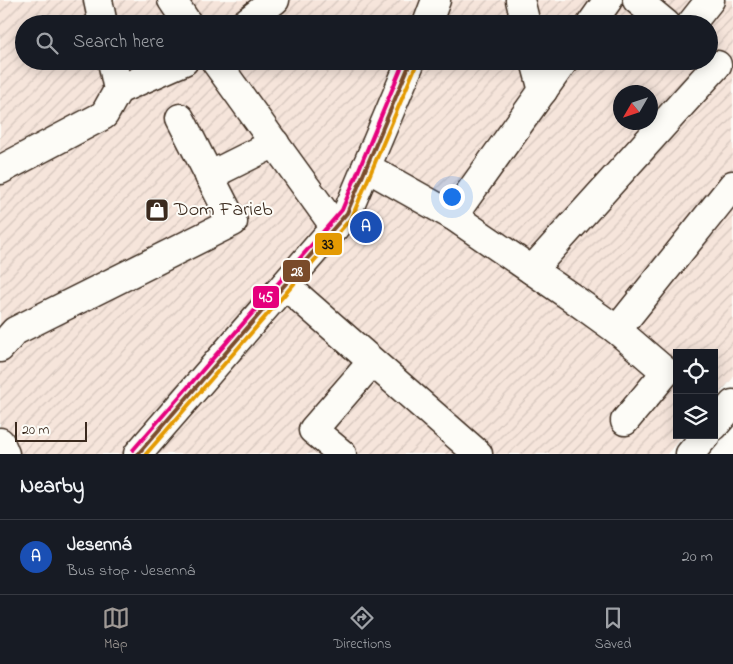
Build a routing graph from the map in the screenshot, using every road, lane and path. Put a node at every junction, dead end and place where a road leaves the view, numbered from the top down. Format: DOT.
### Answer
graph roads {
  1 [pos="98,0"];
  2 [pos="172,0"];
  3 [pos="275,0"];
  4 [pos="436,0"];
  5 [pos="520,0"];
  6 [pos="608,0"];
  7 [pos="637,0"];
  8 [pos="710,0"];
  9 [pos="101,15"];
  10 [pos="182,15"];
  11 [pos="256,15"];
  12 [pos="430,15"];
  13 [pos="524,15"];
  14 [pos="597,15"];
  15 [pos="655,15"];
  16 [pos="698,15"];
  17 [pos="720,68"];
  18 [pos="114,70"];
  19 [pos="164,70"];
  20 [pos="222,70"];
  21 [pos="407,70"];
  22 [pos="537,70"];
  23 [pos="558,70"];
  24 [pos="118,90"];
  25 [pos="543,91"];
  26 [pos="180,118"];
  27 [pos="275,143"];
  28 [pos="366,167"];
  29 [pos="0,170"];
  30 [pos="209,176"];
  31 [pos="733,185"];
  32 [pos="453,216"];
  33 [pos="335,227"];
  34 [pos="532,270"];
  35 [pos="285,285"];
  36 [pos="616,330"];
  37 [pos="0,348"];
  38 [pos="372,362"];
  39 [pos="733,404"];
  40 [pos="625,421"];
  41 [pos="718,421"];
  42 [pos="703,439"];
  43 [pos="0,442"];
  44 [pos="5,454"];
  45 [pos="138,454"];
  46 [pos="342,454"];
  47 [pos="478,454"];
  48 [pos="690,454"];
  1 -- 9 [label="street"];
  2 -- 10 [label="street"];
  3 -- 11 [label="street"];
  4 -- 12 [label="street"];
  5 -- 13 [label="street"];
  6 -- 14 [label="street"];
  7 -- 15 [label="street"];
  8 -- 16 [label="street"];
  17 -- 34 [label="street"];
  18 -- 24 [label="street"];
  19 -- 24 [label="street"];
  20 -- 27 [label="street"];
  21 -- 28 [label="street"];
  22 -- 25 [label="street"];
  23 -- 25 [label="street"];
  24 -- 29 [label="street"];
  25 -- 32 [label="street"];
  26 -- 30 [label="street"];
  27 -- 30 [label="street"];
  27 -- 33 [label="street"];
  28 -- 32 [label="street"];
  28 -- 33 [label="street"];
  30 -- 37 [label="street"];
  31 -- 36 [label="street"];
  32 -- 34 [label="street"];
  33 -- 35 [label="street"];
  34 -- 36 [label="street"];
  35 -- 38 [label="street"];
  35 -- 45 [label="street"];
  36 -- 40 [label="street"];
  38 -- 46 [label="street"];
  38 -- 47 [label="street"];
  39 -- 41 [label="street"];
  42 -- 48 [label="street"];
  43 -- 44 [label="street"];
}
